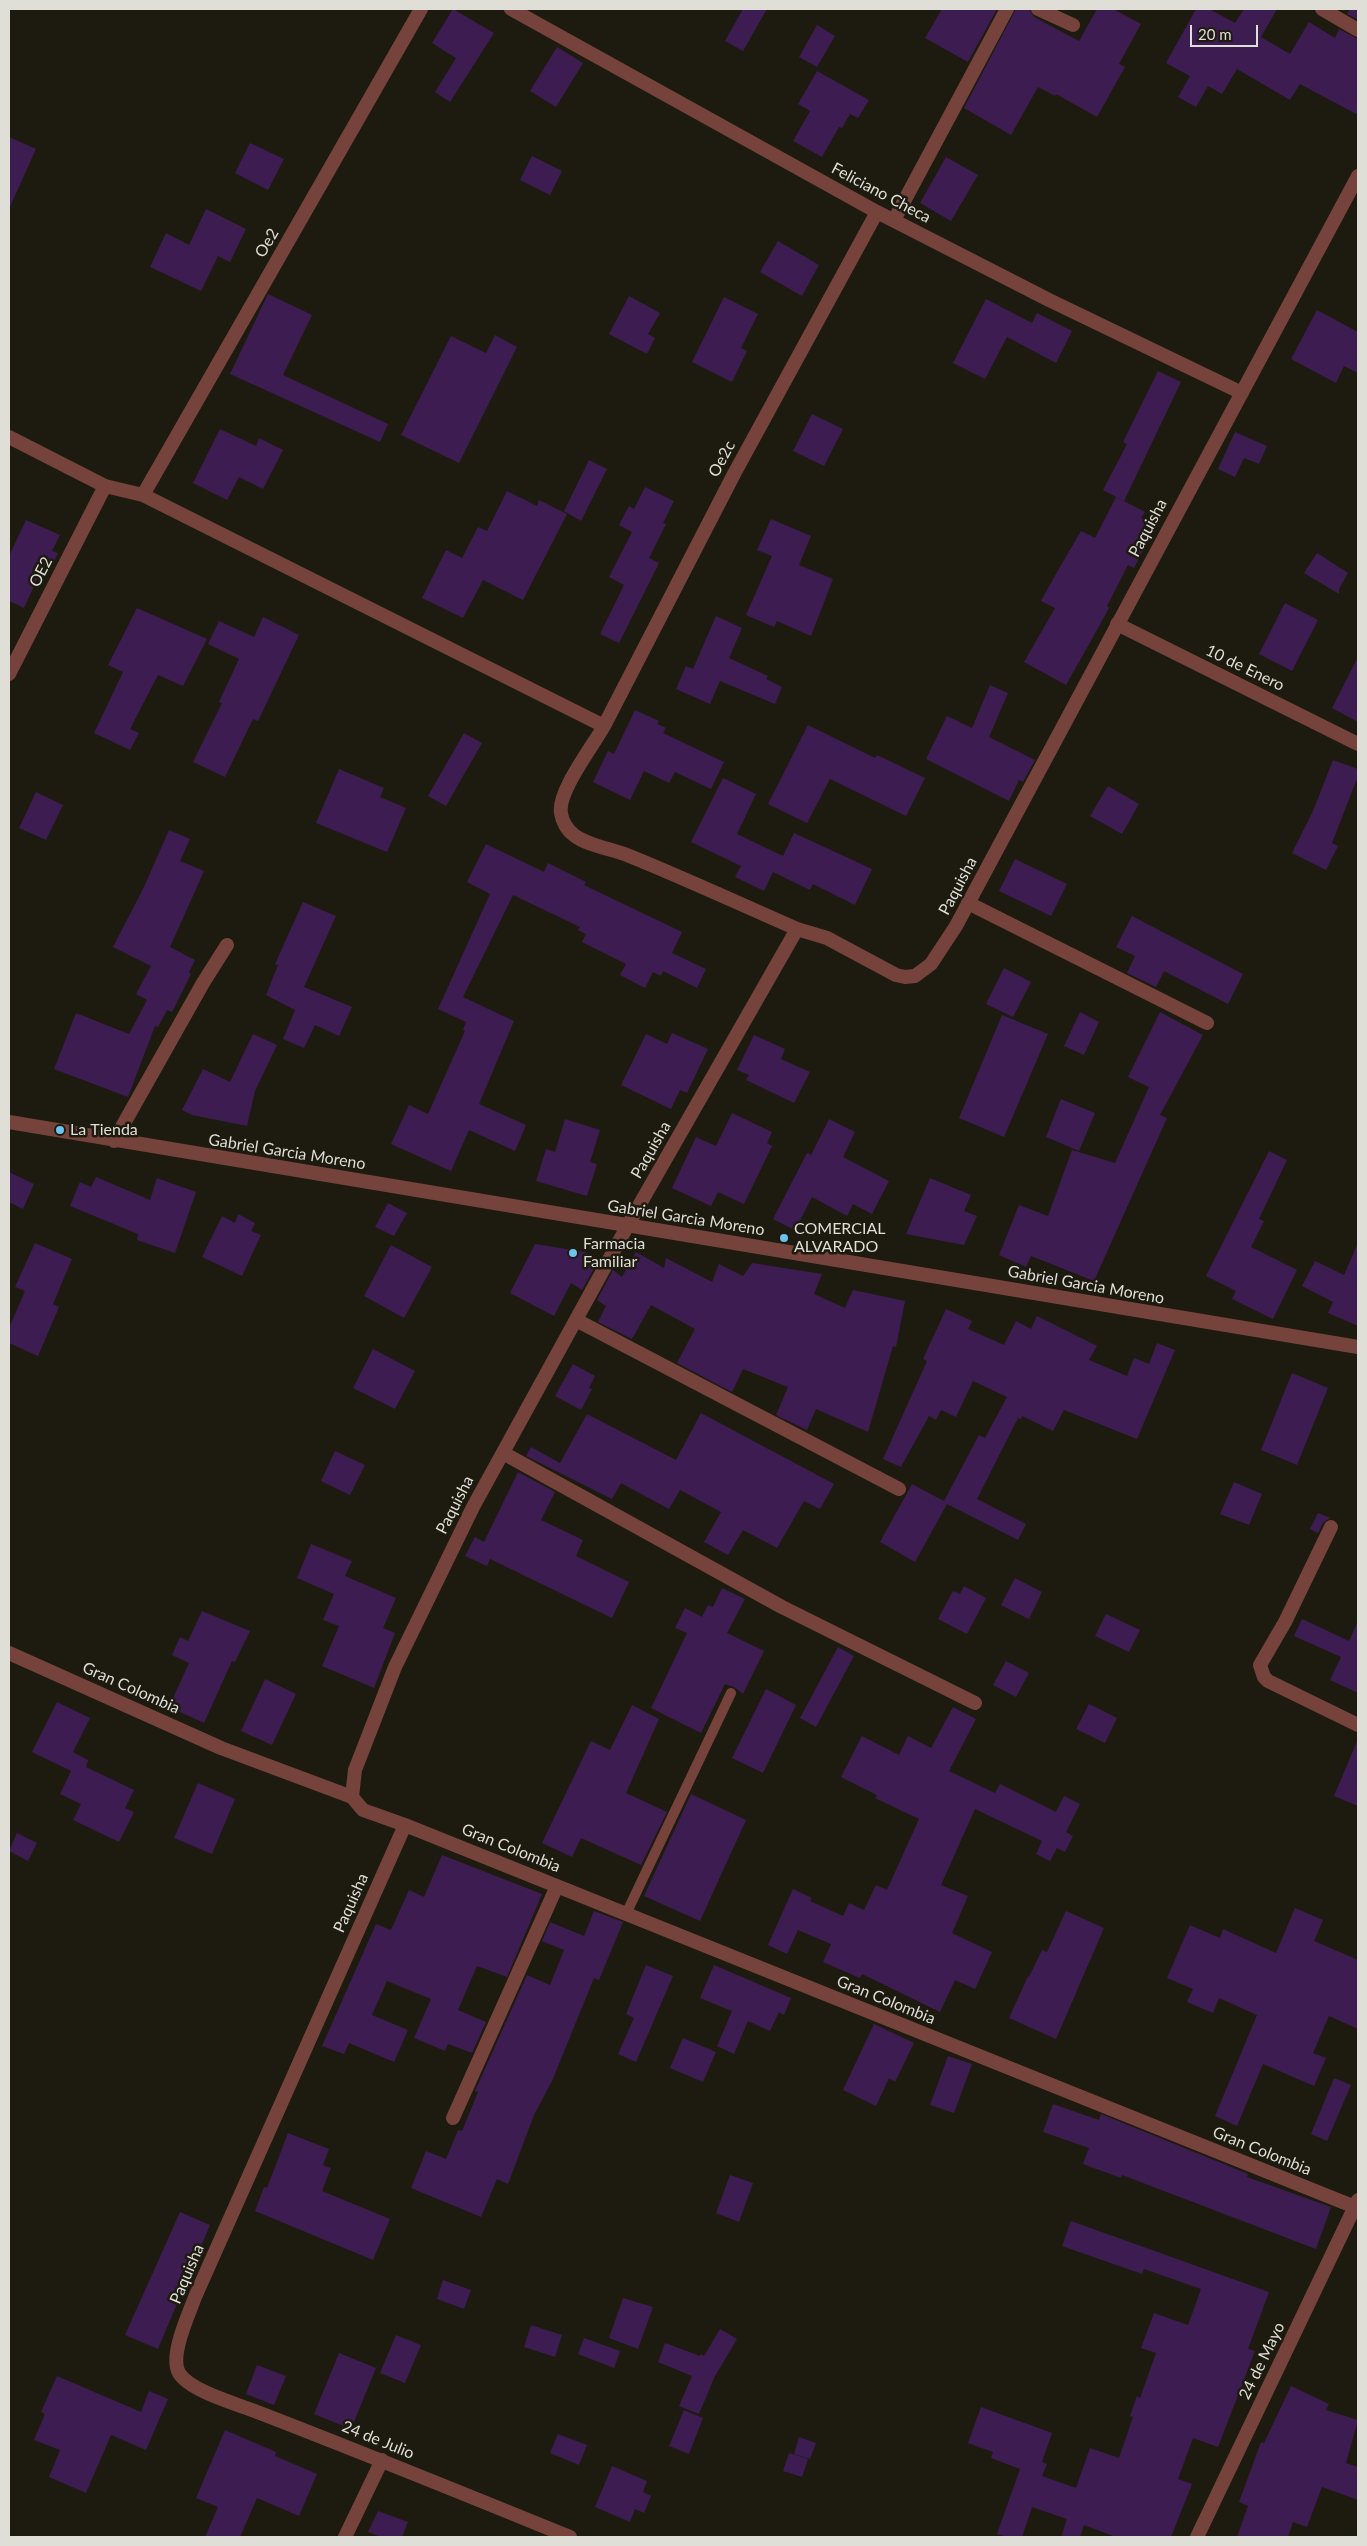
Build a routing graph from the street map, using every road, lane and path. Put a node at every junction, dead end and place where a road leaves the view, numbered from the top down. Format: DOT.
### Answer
graph roads {
  1 [pos="421,9"];
  2 [pos="512,9"];
  3 [pos="1007,9"];
  4 [pos="1038,9"];
  5 [pos="1322,9"];
  6 [pos="1073,25"];
  7 [pos="1358,30"];
  8 [pos="1358,176"];
  9 [pos="877,212"];
  10 [pos="894,220"];
  11 [pos="1242,393"];
  12 [pos="9,437"];
  13 [pos="105,486"];
  14 [pos="143,494"];
  15 [pos="1117,624"];
  16 [pos="9,674"];
  17 [pos="604,726"];
  18 [pos="1358,744"];
  19 [pos="968,903"];
  20 [pos="797,929"];
  21 [pos="227,945"];
  22 [pos="1207,1023"];
  23 [pos="9,1122"];
  24 [pos="114,1141"];
  25 [pos="628,1225"];
  26 [pos="576,1320"];
  27 [pos="1358,1347"];
  28 [pos="503,1453"];
  29 [pos="899,1489"];
  30 [pos="1331,1527"];
  31 [pos="9,1653"];
  32 [pos="731,1693"];
  33 [pos="975,1703"];
  34 [pos="1358,1725"];
  35 [pos="352,1797"];
  36 [pos="405,1824"];
  37 [pos="557,1886"];
  38 [pos="626,1914"];
  39 [pos="454,2118"];
  40 [pos="1356,2203"];
  41 [pos="178,2371"];
  42 [pos="382,2460"];
  43 [pos="345,2537"];
  44 [pos="570,2537"];
  45 [pos="1197,2537"];
  1 -- 14 [label="street, Oe2"];
  2 -- 9 [label="street, Feliciano Checa"];
  3 -- 10 [label="street"];
  4 -- 6 [label="street"];
  5 -- 7 [label="street"];
  8 -- 11 [label="street, Paquisha"];
  9 -- 10 [label="street, Feliciano Checa"];
  9 -- 17 [label="street, Oe2c"];
  10 -- 11 [label="street, Feliciano Checa"];
  11 -- 15 [label="street, Paquisha"];
  12 -- 13 [label="street"];
  13 -- 14 [label="street"];
  13 -- 16 [label="street, OE2"];
  14 -- 17 [label="street"];
  15 -- 18 [label="street, 10 de Enero"];
  15 -- 19 [label="street, Paquisha"];
  17 -- 20 [label="street, Oe2c"];
  19 -- 20 [label="street, Paquisha"];
  19 -- 22 [label="street"];
  20 -- 25 [label="street, Paquisha"];
  21 -- 24 [label="street"];
  23 -- 24 [label="street, Gabriel Garcia Moreno"];
  24 -- 25 [label="street, Gabriel Garcia Moreno"];
  25 -- 26 [label="street, Paquisha"];
  25 -- 27 [label="street, Gabriel Garcia Moreno"];
  26 -- 28 [label="street, Paquisha"];
  26 -- 29 [label="street"];
  28 -- 33 [label="street"];
  28 -- 35 [label="street, Paquisha"];
  30 -- 34 [label="street"];
  31 -- 35 [label="street, Gran Colombia"];
  32 -- 38 [label="lane"];
  35 -- 36 [label="street"];
  36 -- 37 [label="street, Gran Colombia"];
  36 -- 41 [label="street, Paquisha"];
  37 -- 38 [label="street, Gran Colombia"];
  37 -- 39 [label="street"];
  38 -- 40 [label="street, Gran Colombia"];
  40 -- 45 [label="street, 24 de Mayo"];
  41 -- 42 [label="street, 24 de Julio"];
  42 -- 43 [label="street"];
  42 -- 44 [label="street, 24 de Julio"];
}
